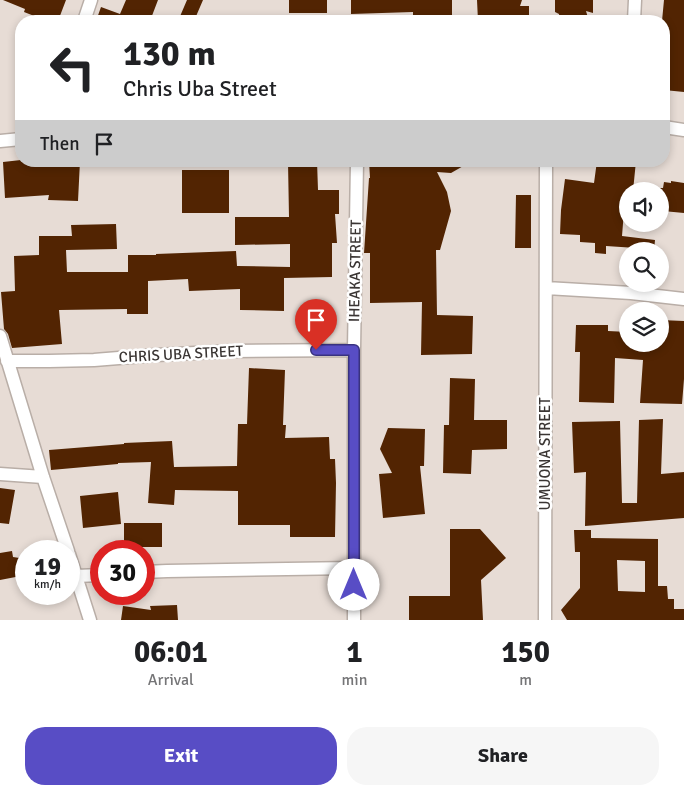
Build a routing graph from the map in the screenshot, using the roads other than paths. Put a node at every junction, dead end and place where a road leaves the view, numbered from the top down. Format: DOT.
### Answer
graph roads {
  1 [pos="92,0"];
  2 [pos="636,0"];
  3 [pos="86,15"];
  4 [pos="635,15"];
  5 [pos="670,128"];
  6 [pos="684,130"];
  7 [pos="15,140"];
  8 [pos="0,141"];
  9 [pos="357,167"];
  10 [pos="546,167"];
  11 [pos="546,288"];
  12 [pos="684,298"];
  13 [pos="0,336"];
  14 [pos="354,350"];
  15 [pos="7,361"];
  16 [pos="0,474"];
  17 [pos="43,477"];
  18 [pos="64,540"];
  19 [pos="353,568"];
  20 [pos="155,571"];
  21 [pos="80,589"];
  22 [pos="90,620"];
  23 [pos="354,620"];
  24 [pos="546,620"];
  1 -- 3 [label="street"];
  2 -- 4 [label="street"];
  5 -- 6 [label="street"];
  7 -- 8 [label="street"];
  9 -- 14 [label="street, IHEAKA STREET"];
  10 -- 11 [label="street, UMUONA STREET"];
  11 -- 12 [label="street"];
  11 -- 24 [label="street, UMUONA STREET"];
  13 -- 15 [label="street"];
  14 -- 15 [label="street, CHRIS UBA STREET"];
  14 -- 19 [label="street, IHEAKA STREET"];
  15 -- 17 [label="street"];
  16 -- 17 [label="street"];
  17 -- 18 [label="street"];
  19 -- 20 [label="street"];
  19 -- 23 [label="street, IHEAKA STREET"];
  21 -- 22 [label="street"];
}
